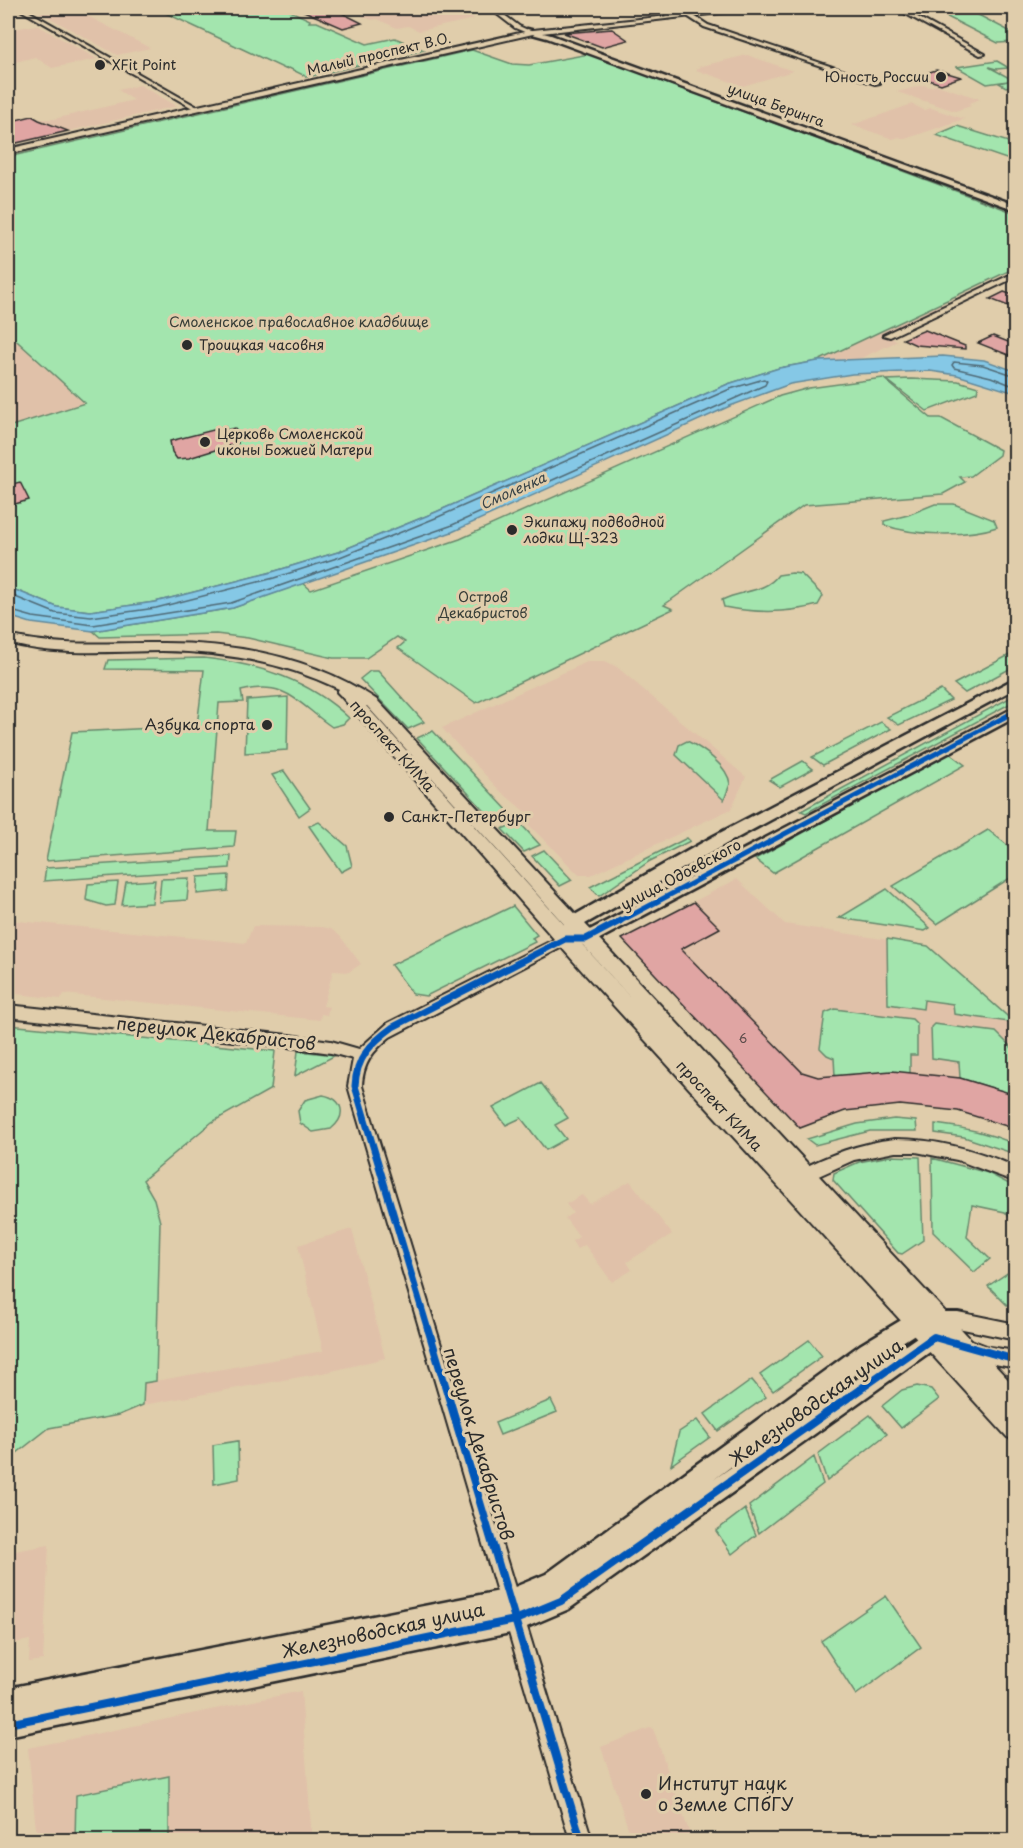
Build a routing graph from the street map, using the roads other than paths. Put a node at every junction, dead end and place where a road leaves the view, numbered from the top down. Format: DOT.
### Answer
graph roads {
  1 [pos="20,8"];
  2 [pos="492,8"];
  3 [pos="657,8"];
  4 [pos="738,8"];
  5 [pos="751,8"];
  6 [pos="760,8"];
  7 [pos="898,8"];
  8 [pos="689,15"];
  9 [pos="670,16"];
  10 [pos="543,31"];
  11 [pos="530,32"];
  12 [pos="982,54"];
  13 [pos="877,83"];
  14 [pos="196,108"];
  15 [pos="8,151"];
  16 [pos="1016,206"];
  17 [pos="1016,274"];
  18 [pos="887,335"];
  19 [pos="8,639"];
  20 [pos="1016,682"];
  21 [pos="1016,711"];
  22 [pos="783,806"];
  23 [pos="803,824"];
  24 [pos="574,934"];
  25 [pos="8,1011"];
  26 [pos="360,1055"];
  27 [pos="1016,1175"];
  28 [pos="803,1176"];
  29 [pos="936,1330"];
  30 [pos="1016,1332"];
  31 [pos="1016,1360"];
  32 [pos="1016,1406"];
  33 [pos="1016,1428"];
  34 [pos="512,1610"];
  35 [pos="8,1701"];
  36 [pos="8,1724"];
  37 [pos="581,1840"];
  1 -- 14 [label="street"];
  2 -- 11 [label="street, улица Беринга"];
  3 -- 9 [label="street"];
  4 -- 9 [label="main road, Малый проспект В.О."];
  5 -- 6 [label="main road, Малый проспект В.О."];
  5 -- 8 [label="main road, Малый проспект В.О."];
  7 -- 12 [label="street"];
  8 -- 9 [label="main road, Малый проспект В.О."];
  8 -- 13 [label="street"];
  9 -- 10 [label="main road, Малый проспект В.О."];
  9 -- 11 [label="main road, Малый проспект В.О."];
  10 -- 11 [label="main road, Малый проспект В.О."];
  10 -- 16 [label="street, улица Беринга"];
  11 -- 14 [label="main road, Малый проспект В.О."];
  11 -- 16 [label="street, улица Беринга"];
  14 -- 15 [label="main road, Малый проспект В.О."];
  17 -- 18 [label="street"];
  19 -- 24 [label="main road, проспект КИМа"];
  20 -- 22 [label="street, улица Одоевского"];
  21 -- 23 [label="street, улица Одоевского"];
  22 -- 23 [label="street"];
  22 -- 24 [label="street, улица Одоевского"];
  23 -- 24 [label="street, улица Одоевского"];
  24 -- 26 [label="street, улица Одоевского"];
  24 -- 28 [label="main road, проспект КИМа"];
  24 -- 29 [label="main road, проспект КИМа"];
  25 -- 26 [label="street, переулок Декабристов"];
  26 -- 34 [label="street, переулок Декабристов"];
  27 -- 28 [label="street"];
  28 -- 29 [label="main road, проспект КИМа"];
  29 -- 30 [label="street"];
  29 -- 31 [label="street"];
  29 -- 32 [label="main road, проспект КИМа"];
  29 -- 33 [label="main road, проспект КИМа"];
  29 -- 34 [label="street, Железноводская улица"];
  34 -- 35 [label="street, Железноводская улица"];
  34 -- 36 [label="street, Железноводская улица"];
  34 -- 37 [label="street, переулок Декабристов"];
}
